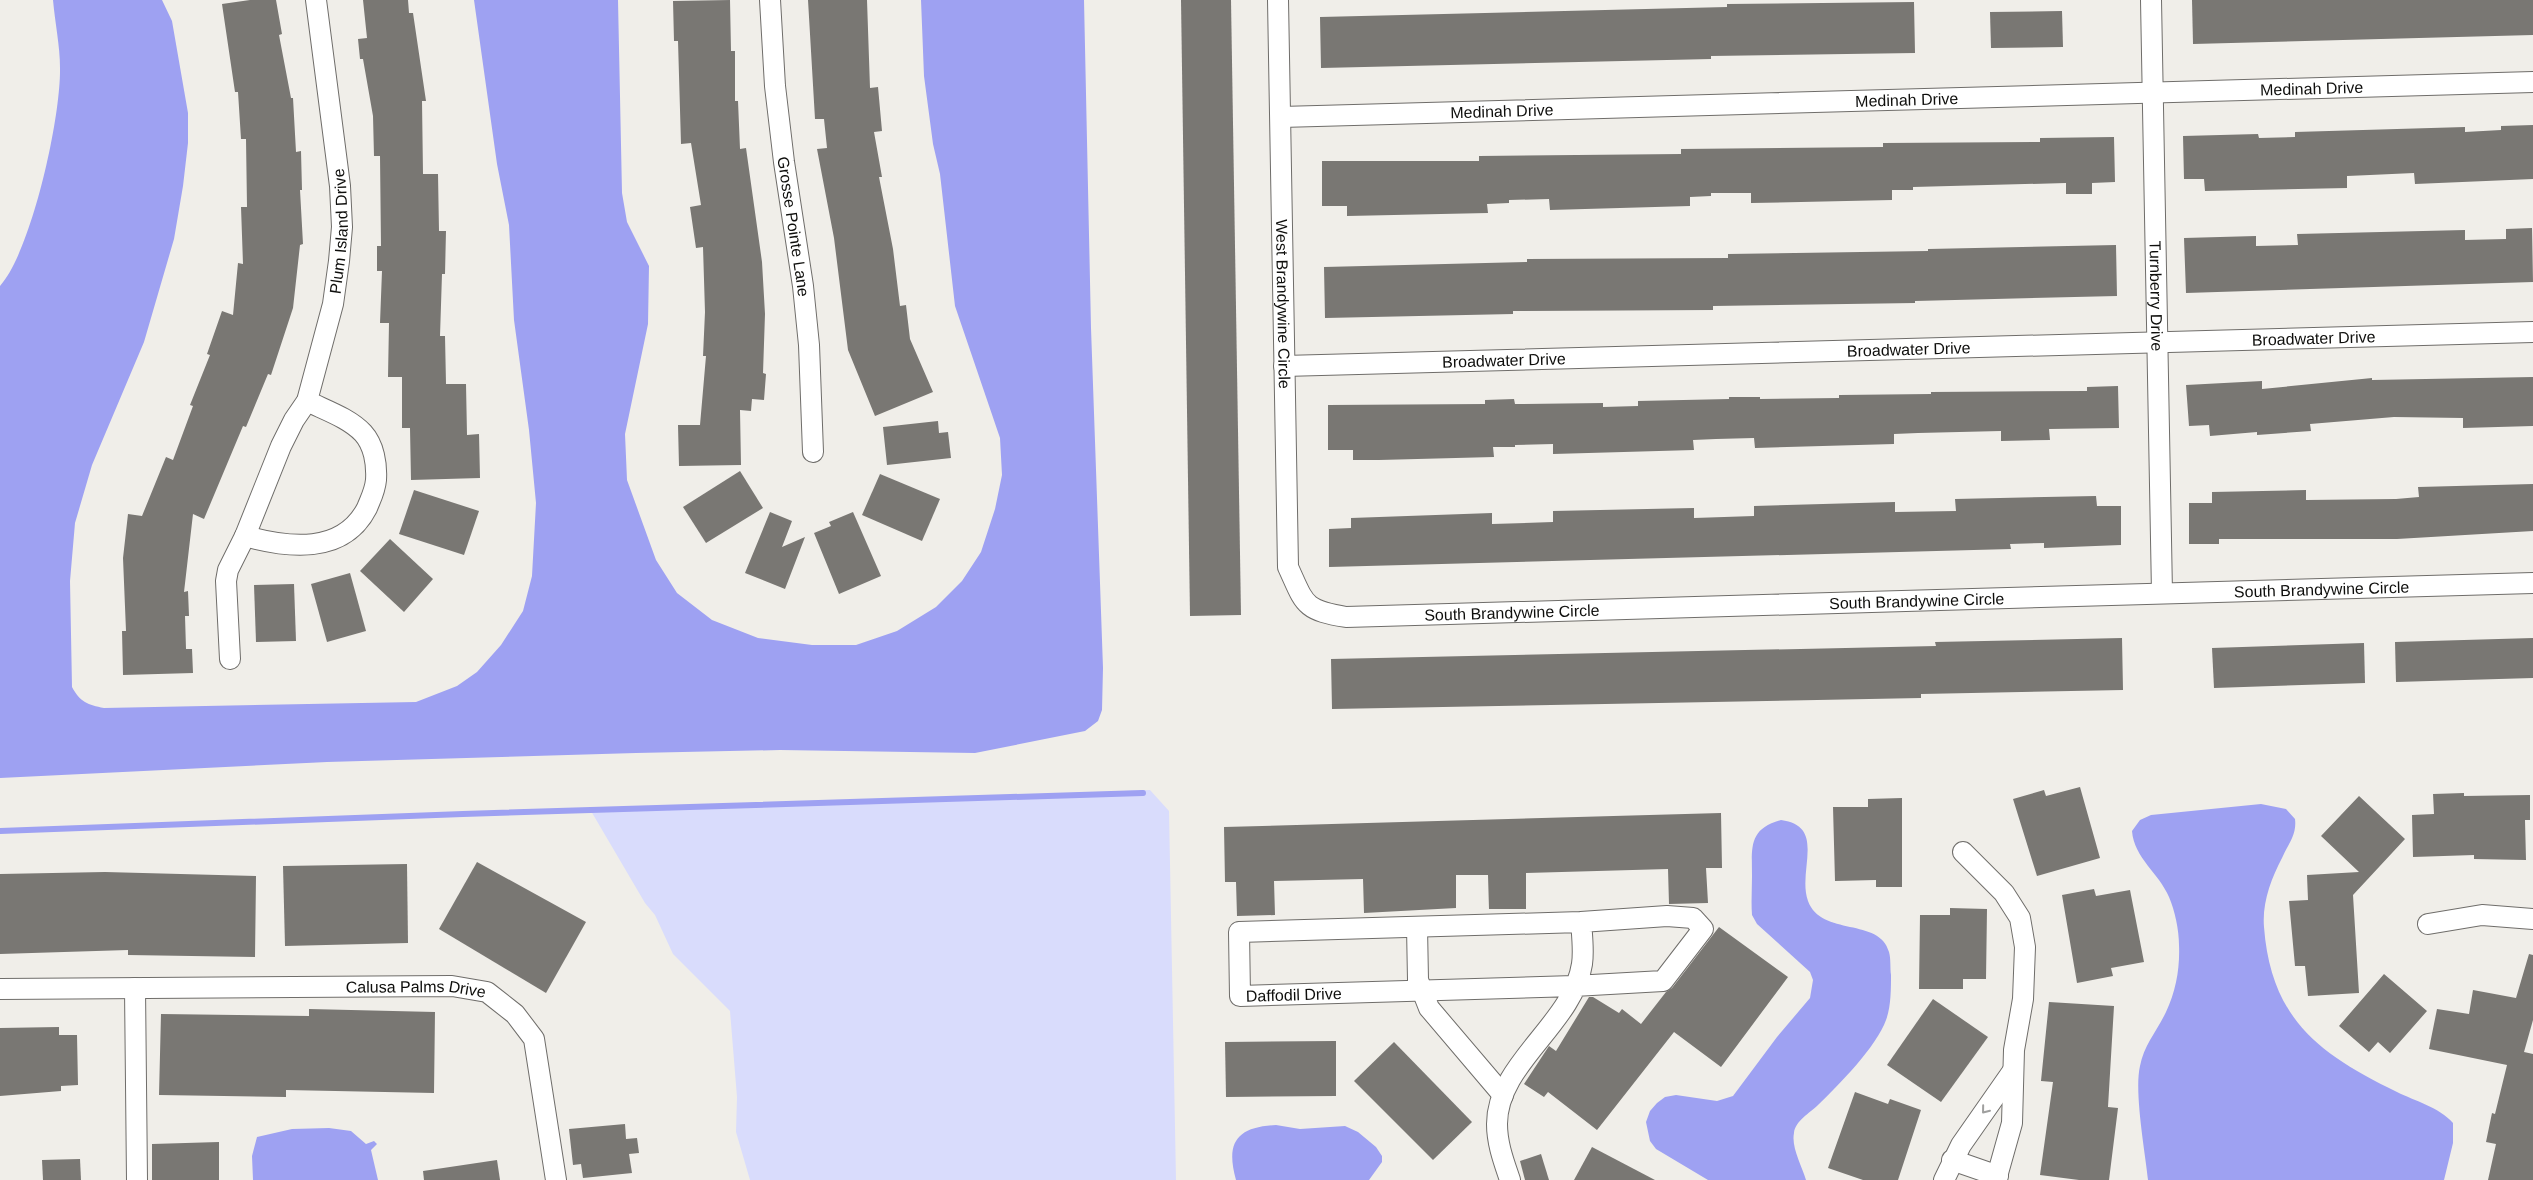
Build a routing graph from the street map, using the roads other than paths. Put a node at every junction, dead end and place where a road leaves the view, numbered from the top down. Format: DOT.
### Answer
graph roads {
  1 [pos="316,0"];
  2 [pos="770,0"];
  3 [pos="1278,0"];
  4 [pos="2151,0"];
  5 [pos="2533,82"];
  6 [pos="2153,93"];
  7 [pos="1281,117"];
  8 [pos="2533,332"];
  9 [pos="2157,344"];
  10 [pos="1284,366"];
  11 [pos="307,400"];
  12 [pos="813,452"];
  13 [pos="245,536"];
  14 [pos="2533,583"];
  15 [pos="2162,593"];
  16 [pos="1304,603"];
  17 [pos="230,659"];
  18 [pos="1963,852"];
  19 [pos="2533,919"];
  20 [pos="1581,922"];
  21 [pos="2428,924"];
  22 [pos="1417,927"];
  23 [pos="1574,986"];
  24 [pos="135,988"];
  25 [pos="0,989"];
  26 [pos="1422,991"];
  27 [pos="2013,1070"];
  28 [pos="1503,1095"];
  29 [pos="1952,1160"];
  30 [pos="1997,1178"];
  31 [pos="137,1180"];
  32 [pos="556,1180"];
  33 [pos="1510,1180"];
  34 [pos="1944,1180"];
  1 -- 11 [label="street, Plum Island Drive"];
  2 -- 12 [label="street, Grosse Pointe Lane"];
  3 -- 7 [label="street, West Brandywine Circle"];
  4 -- 6 [label="street, Turnberry Drive"];
  5 -- 6 [label="street, Medinah Drive"];
  6 -- 7 [label="street, Medinah Drive"];
  6 -- 9 [label="street, Turnberry Drive"];
  7 -- 10 [label="street, West Brandywine Circle"];
  8 -- 9 [label="street, Broadwater Drive"];
  9 -- 10 [label="street, Broadwater Drive"];
  9 -- 15 [label="street, Turnberry Drive"];
  10 -- 16 [label="street, West Brandywine Circle"];
  11 -- 13 [label="street, Plum Island Drive"];
  11 -- 13 [label="street"];
  13 -- 17 [label="street, Plum Island Drive"];
  14 -- 15 [label="street, South Brandywine Circle"];
  15 -- 16 [label="street, South Brandywine Circle"];
  18 -- 27 [label="street"];
  19 -- 21 [label="street"];
  20 -- 22 [label="street, Daffodil Drive"];
  20 -- 23 [label="street"];
  20 -- 23 [label="street, Daffodil Drive"];
  22 -- 26 [label="street"];
  22 -- 26 [label="street, Daffodil Drive"];
  23 -- 26 [label="street, Daffodil Drive"];
  23 -- 28 [label="street"];
  24 -- 25 [label="street, Calusa Palms Drive"];
  24 -- 31 [label="street"];
  24 -- 32 [label="street, Calusa Palms Drive"];
  26 -- 28 [label="street"];
  27 -- 29 [label="street, one-way"];
  27 -- 30 [label="street"];
  28 -- 33 [label="street"];
  29 -- 30 [label="street"];
  29 -- 34 [label="street"];
}
